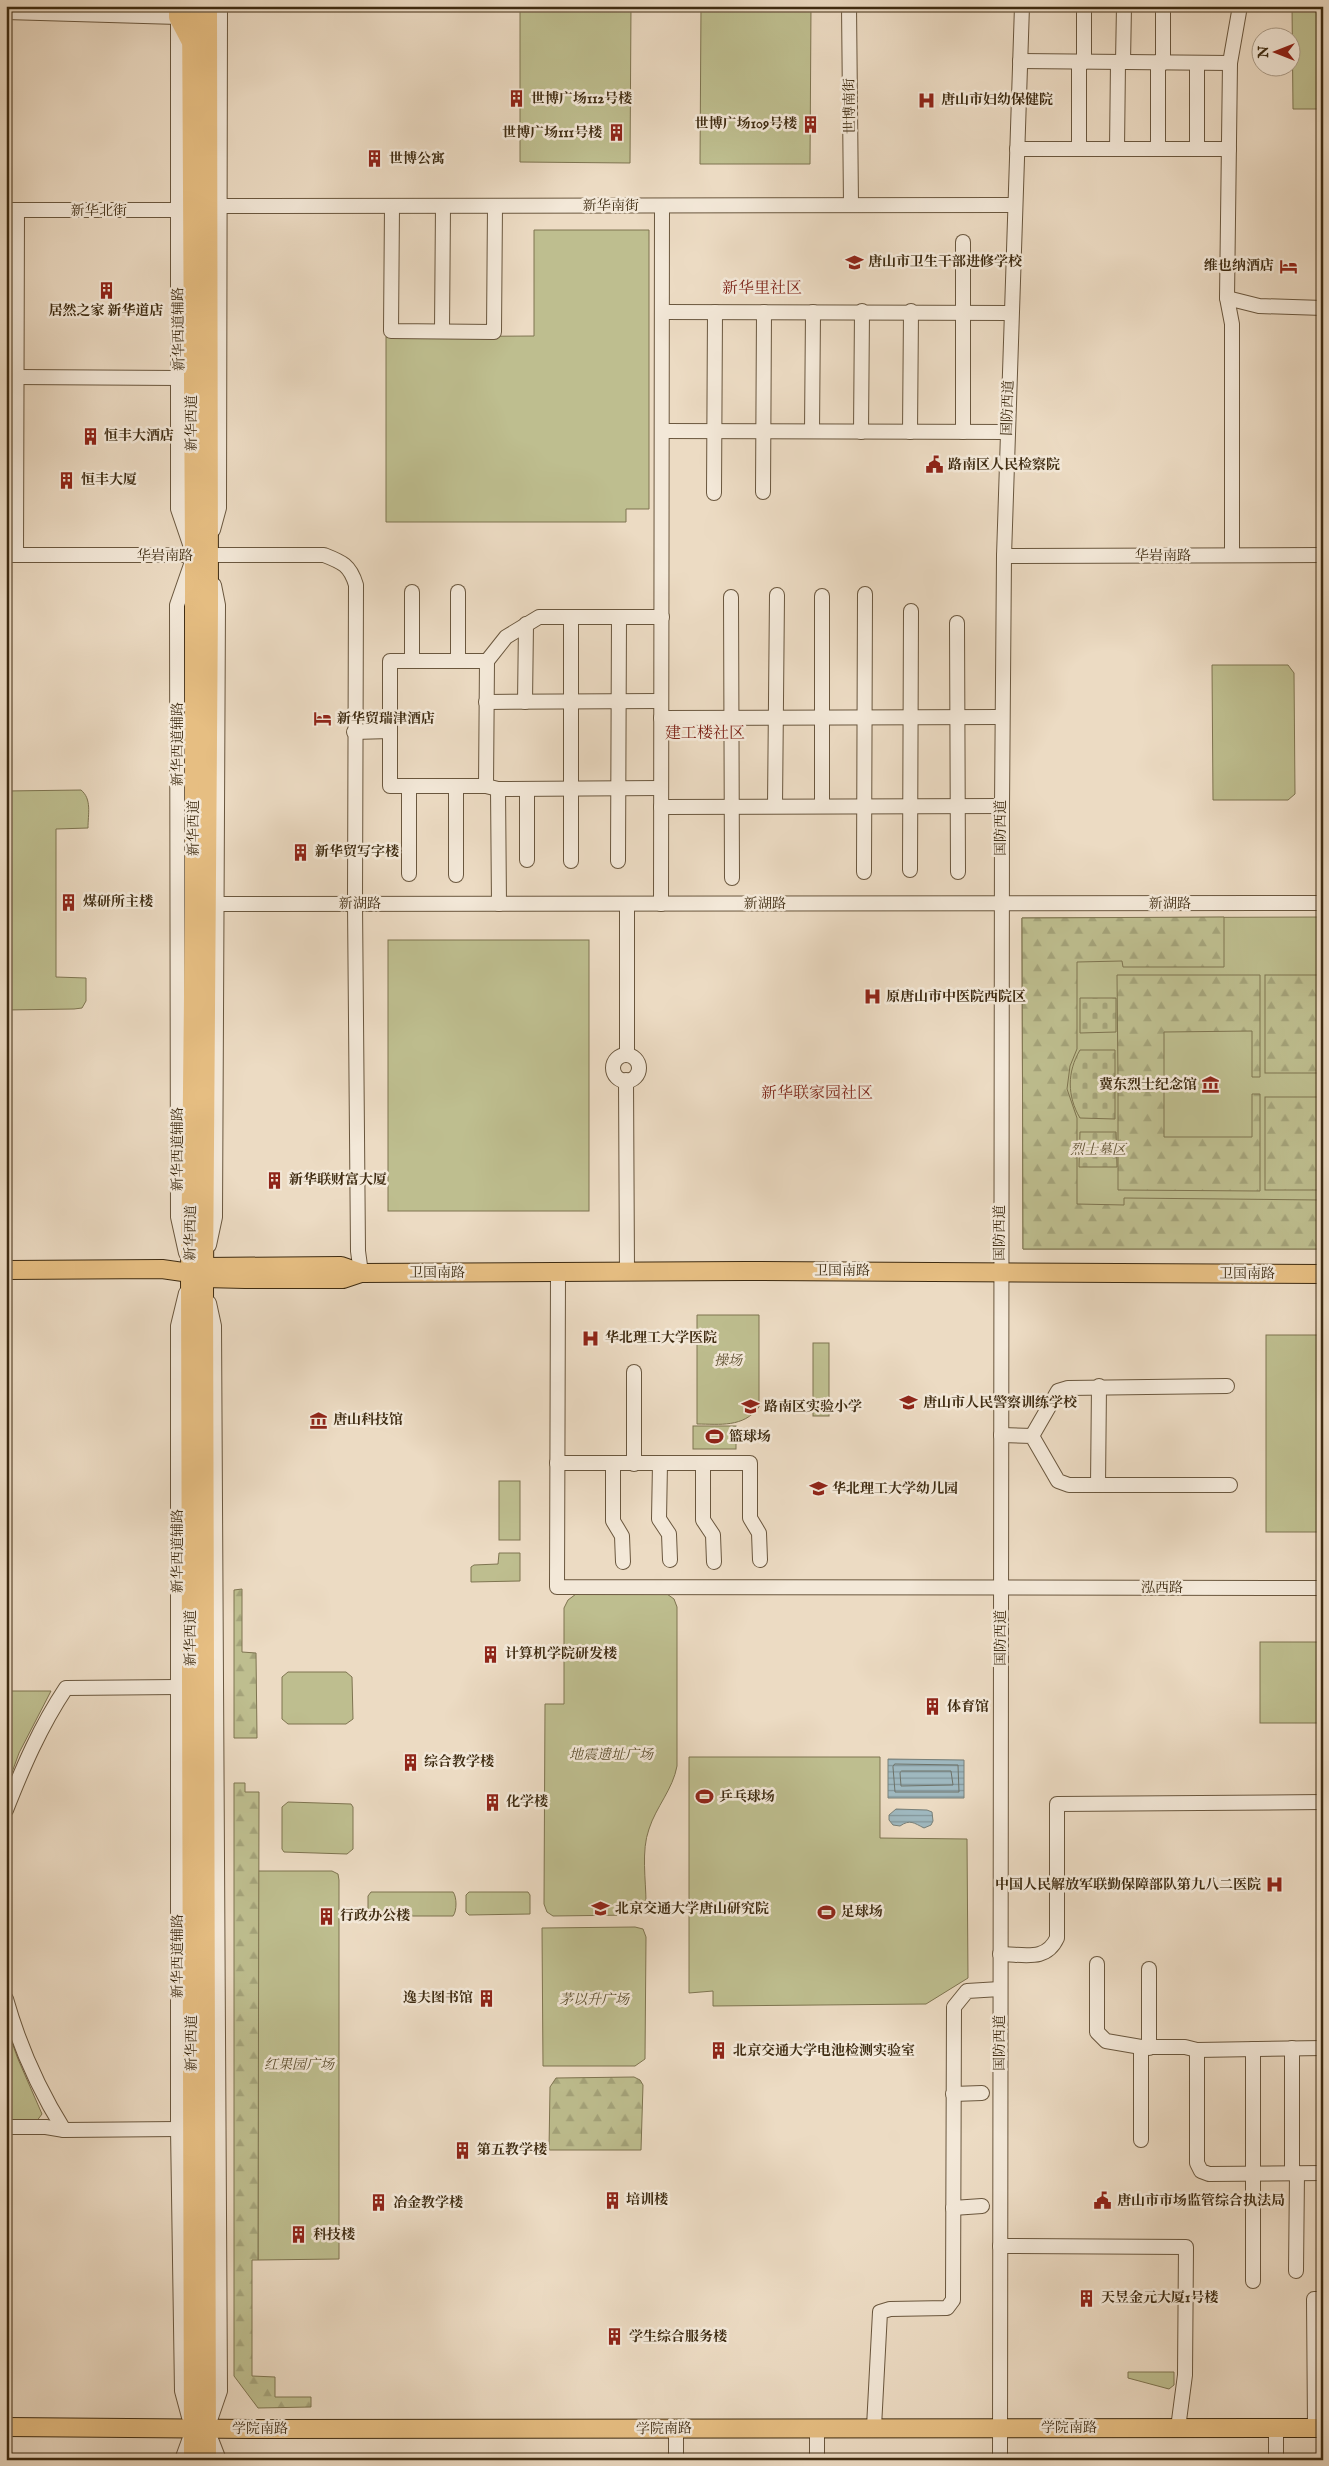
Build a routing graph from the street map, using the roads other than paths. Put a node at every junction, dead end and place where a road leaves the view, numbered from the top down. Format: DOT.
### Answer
graph roads {
  1 [pos="208,6"];
  2 [pos="220,6"];
  3 [pos="848,6"];
  4 [pos="1022,6"];
  5 [pos="1084,6"];
  6 [pos="1124,6"];
  7 [pos="1163,6"];
  8 [pos="1240,6"];
  9 [pos="182,10"];
  10 [pos="6,12"];
  11 [pos="1020,61"];
  12 [pos="1082,62"];
  13 [pos="1121,62"];
  14 [pos="1161,63"];
  15 [pos="1197,63"];
  16 [pos="1230,63"];
  17 [pos="1016,149"];
  18 [pos="1079,149"];
  19 [pos="1118,149"];
  20 [pos="1158,149"];
  21 [pos="1197,149"];
  22 [pos="1228,149"];
  23 [pos="851,205"];
  24 [pos="1015,205"];
  25 [pos="392,206"];
  26 [pos="443,206"];
  27 [pos="495,206"];
  28 [pos="662,206"];
  29 [pos="199,208"];
  30 [pos="12,210"];
  31 [pos="963,242"];
  32 [pos="1227,298"];
  33 [pos="1323,308"];
  34 [pos="862,311"];
  35 [pos="911,311"];
  36 [pos="662,312"];
  37 [pos="715,312"];
  38 [pos="764,312"];
  39 [pos="813,312"];
  40 [pos="963,312"];
  41 [pos="1012,313"];
  42 [pos="442,331"];
  43 [pos="16,377"];
  44 [pos="179,378"];
  45 [pos="662,431"];
  46 [pos="715,431"];
  47 [pos="812,431"];
  48 [pos="762,432"];
  49 [pos="861,432"];
  50 [pos="910,432"];
  51 [pos="963,432"];
  52 [pos="1008,432"];
  53 [pos="763,492"];
  54 [pos="714,493"];
  55 [pos="11,555"];
  56 [pos="1232,555"];
  57 [pos="1323,555"];
  58 [pos="201,556"];
  59 [pos="1004,556"];
  60 [pos="412,592"];
  61 [pos="458,592"];
  62 [pos="865,594"];
  63 [pos="776,595"];
  64 [pos="731,596"];
  65 [pos="822,596"];
  66 [pos="911,611"];
  67 [pos="571,617"];
  68 [pos="619,617"];
  69 [pos="662,617"];
  70 [pos="957,623"];
  71 [pos="526,624"];
  72 [pos="487,660"];
  73 [pos="412,661"];
  74 [pos="458,661"];
  75 [pos="661,701"];
  76 [pos="486,702"];
  77 [pos="525,702"];
  78 [pos="571,702"];
  79 [pos="618,702"];
  80 [pos="865,717"];
  81 [pos="910,717"];
  82 [pos="958,717"];
  83 [pos="1002,717"];
  84 [pos="661,718"];
  85 [pos="731,718"];
  86 [pos="776,718"];
  87 [pos="822,718"];
  88 [pos="390,731"];
  89 [pos="354,732"];
  90 [pos="409,786"];
  91 [pos="456,786"];
  92 [pos="492,788"];
  93 [pos="618,788"];
  94 [pos="661,788"];
  95 [pos="571,789"];
  96 [pos="527,790"];
  97 [pos="775,806"];
  98 [pos="822,806"];
  99 [pos="864,806"];
  100 [pos="910,806"];
  101 [pos="958,806"];
  102 [pos="1002,806"];
  103 [pos="661,807"];
  104 [pos="731,807"];
  105 [pos="527,860"];
  106 [pos="571,861"];
  107 [pos="618,861"];
  108 [pos="910,870"];
  109 [pos="864,872"];
  110 [pos="958,872"];
  111 [pos="409,874"];
  112 [pos="456,875"];
  113 [pos="732,878"];
  114 [pos="1323,903"];
  115 [pos="212,904"];
  116 [pos="355,904"];
  117 [pos="500,904"];
  118 [pos="628,904"];
  119 [pos="661,904"];
  120 [pos="1001,904"];
  121 [pos="6,1270"];
  122 [pos="627,1272"];
  123 [pos="199,1273"];
  124 [pos="361,1273"];
  125 [pos="558,1273"];
  126 [pos="1000,1273"];
  127 [pos="1323,1274"];
  128 [pos="634,1372"];
  129 [pos="1098,1386"];
  130 [pos="1227,1386"];
  131 [pos="1001,1436"];
  132 [pos="1032,1436"];
  133 [pos="557,1464"];
  134 [pos="613,1464"];
  135 [pos="634,1464"];
  136 [pos="660,1464"];
  137 [pos="703,1464"];
  138 [pos="1098,1485"];
  139 [pos="1230,1485"];
  140 [pos="670,1560"];
  141 [pos="760,1560"];
  142 [pos="623,1562"];
  143 [pos="714,1562"];
  144 [pos="1001,1588"];
  145 [pos="1323,1588"];
  146 [pos="178,1687"];
  147 [pos="1323,1802"];
  148 [pos="6,1810"];
  149 [pos="1000,1954"];
  150 [pos="1097,1964"];
  151 [pos="1149,1969"];
  152 [pos="1000,1989"];
  153 [pos="6,1999"];
  154 [pos="1145,2047"];
  155 [pos="1292,2048"];
  156 [pos="1323,2048"];
  157 [pos="1253,2049"];
  158 [pos="1197,2050"];
  159 [pos="982,2093"];
  160 [pos="953,2094"];
  161 [pos="6,2127"];
  162 [pos="178,2129"];
  163 [pos="64,2130"];
  164 [pos="1142,2140"];
  165 [pos="1294,2173"];
  166 [pos="1323,2173"];
  167 [pos="1254,2174"];
  168 [pos="982,2206"];
  169 [pos="953,2208"];
  170 [pos="1000,2246"];
  171 [pos="1296,2271"];
  172 [pos="1253,2281"];
  173 [pos="1323,2299"];
  174 [pos="6,2427"];
  175 [pos="874,2427"];
  176 [pos="1000,2427"];
  177 [pos="817,2428"];
  178 [pos="1178,2428"];
  179 [pos="1276,2428"];
  180 [pos="1319,2428"];
  181 [pos="200,2429"];
  182 [pos="676,2429"];
  183 [pos="182,2460"];
  184 [pos="193,2460"];
  185 [pos="207,2460"];
  186 [pos="219,2460"];
  187 [pos="676,2460"];
  188 [pos="817,2460"];
  189 [pos="1000,2460"];
  190 [pos="1276,2460"];
  1 -- 29 [label="main road, 新华西道"];
  2 -- 29 [label="street, 新华西道辅路"];
  3 -- 23 [label="street, 世博南街"];
  4 -- 11 [label="street, 国防西道"];
  5 -- 12 [label="street"];
  6 -- 13 [label="street"];
  7 -- 14 [label="street"];
  8 -- 16 [label="street"];
  9 -- 10 [label="street"];
  9 -- 29 [label="street, 新华西道辅路"];
  9 -- 29 [label="main road, 新华西道"];
  11 -- 12 [label="street"];
  11 -- 17 [label="street, 国防西道"];
  12 -- 13 [label="street"];
  12 -- 18 [label="street"];
  13 -- 14 [label="street"];
  13 -- 19 [label="street"];
  14 -- 15 [label="street"];
  14 -- 20 [label="street"];
  15 -- 16 [label="street"];
  15 -- 21 [label="street"];
  16 -- 22 [label="street"];
  17 -- 18 [label="street"];
  17 -- 24 [label="street, 国防西道"];
  18 -- 19 [label="street"];
  19 -- 20 [label="street"];
  20 -- 21 [label="street"];
  21 -- 22 [label="street"];
  22 -- 32 [label="street"];
  23 -- 24 [label="street, 新华南街"];
  23 -- 28 [label="street, 新华南街"];
  24 -- 41 [label="street, 国防西道"];
  25 -- 26 [label="street, 新华南街"];
  25 -- 29 [label="street, 新华南街"];
  25 -- 42 [label="street"];
  26 -- 27 [label="street, 新华南街"];
  26 -- 42 [label="street"];
  27 -- 28 [label="street, 新华南街"];
  27 -- 42 [label="street"];
  28 -- 36 [label="street"];
  29 -- 30 [label="street, 新华北街"];
  29 -- 44 [label="street, 新华西道辅路"];
  29 -- 58 [label="main road, 新华西道"];
  30 -- 43 [label="street"];
  31 -- 40 [label="street"];
  32 -- 33 [label="street"];
  32 -- 56 [label="street"];
  34 -- 35 [label="street"];
  34 -- 39 [label="street"];
  34 -- 49 [label="street"];
  35 -- 40 [label="street"];
  35 -- 50 [label="street"];
  36 -- 37 [label="street"];
  36 -- 45 [label="street"];
  37 -- 38 [label="street"];
  37 -- 46 [label="street"];
  38 -- 39 [label="street"];
  38 -- 48 [label="street"];
  39 -- 47 [label="street"];
  40 -- 41 [label="street"];
  40 -- 51 [label="street"];
  41 -- 52 [label="street, 国防西道"];
  43 -- 44 [label="street"];
  43 -- 55 [label="street"];
  44 -- 58 [label="street, 新华西道辅路"];
  45 -- 46 [label="street"];
  45 -- 69 [label="street"];
  46 -- 48 [label="street"];
  46 -- 54 [label="street"];
  47 -- 48 [label="street"];
  47 -- 49 [label="street"];
  48 -- 53 [label="street"];
  49 -- 50 [label="street"];
  50 -- 51 [label="street"];
  51 -- 52 [label="street"];
  52 -- 59 [label="street, 国防西道"];
  55 -- 58 [label="street, 华岩南路"];
  56 -- 57 [label="street, 华岩南路"];
  56 -- 59 [label="street, 华岩南路"];
  58 -- 89 [label="street, 华岩南路"];
  58 -- 115 [label="main road, 新华西道"];
  58 -- 123 [label="main road, 新华西道"];
  59 -- 83 [label="street, 国防西道"];
  60 -- 73 [label="street"];
  61 -- 74 [label="street"];
  62 -- 80 [label="street"];
  63 -- 86 [label="street"];
  64 -- 85 [label="street"];
  65 -- 87 [label="street"];
  66 -- 81 [label="street"];
  67 -- 68 [label="street"];
  67 -- 71 [label="street"];
  67 -- 78 [label="street"];
  68 -- 69 [label="street"];
  68 -- 79 [label="street"];
  69 -- 75 [label="street"];
  70 -- 82 [label="street"];
  71 -- 72 [label="street"];
  71 -- 77 [label="street"];
  72 -- 74 [label="street"];
  72 -- 76 [label="street"];
  73 -- 74 [label="street"];
  73 -- 88 [label="street"];
  75 -- 79 [label="street"];
  75 -- 84 [label="street"];
  76 -- 77 [label="street"];
  76 -- 92 [label="street"];
  77 -- 78 [label="street"];
  78 -- 79 [label="street"];
  78 -- 95 [label="street"];
  79 -- 93 [label="street"];
  80 -- 81 [label="street"];
  80 -- 87 [label="street"];
  80 -- 99 [label="street"];
  81 -- 82 [label="street"];
  81 -- 100 [label="street"];
  82 -- 83 [label="street"];
  82 -- 101 [label="street"];
  83 -- 102 [label="street, 国防西道"];
  84 -- 85 [label="street"];
  84 -- 94 [label="street"];
  85 -- 86 [label="street"];
  85 -- 104 [label="street"];
  86 -- 87 [label="street"];
  86 -- 97 [label="street"];
  87 -- 98 [label="street"];
  88 -- 89 [label="street"];
  88 -- 90 [label="street"];
  89 -- 116 [label="street"];
  90 -- 91 [label="street"];
  90 -- 111 [label="street"];
  91 -- 92 [label="street"];
  91 -- 112 [label="street"];
  92 -- 96 [label="street"];
  92 -- 117 [label="street"];
  93 -- 94 [label="street"];
  93 -- 95 [label="street"];
  93 -- 107 [label="street"];
  94 -- 103 [label="street"];
  95 -- 96 [label="street"];
  95 -- 106 [label="street"];
  96 -- 105 [label="street"];
  97 -- 98 [label="street"];
  97 -- 104 [label="street"];
  98 -- 99 [label="street"];
  99 -- 100 [label="street"];
  99 -- 109 [label="street"];
  100 -- 101 [label="street"];
  100 -- 108 [label="street"];
  101 -- 102 [label="street"];
  101 -- 110 [label="street"];
  102 -- 120 [label="street, 国防西道"];
  103 -- 104 [label="street"];
  103 -- 119 [label="street"];
  104 -- 113 [label="street"];
  114 -- 120 [label="street, 新湖路"];
  115 -- 116 [label="street, 新湖路"];
  115 -- 123 [label="main road, 新华西道"];
  116 -- 117 [label="street, 新湖路"];
  116 -- 124 [label="street"];
  117 -- 118 [label="street, 新湖路"];
  118 -- 119 [label="street, 新湖路"];
  118 -- 122 [label="street"];
  119 -- 120 [label="street, 新湖路"];
  120 -- 126 [label="street, 国防西道"];
  121 -- 123 [label="main road, 卫国南路"];
  122 -- 125 [label="main road, 卫国南路"];
  122 -- 126 [label="main road, 卫国南路"];
  123 -- 124 [label="main road, 卫国南路"];
  123 -- 146 [label="street, 新华西道辅路"];
  123 -- 181 [label="main road, 新华西道"];
  123 -- 181 [label="street"];
  124 -- 125 [label="main road, 卫国南路"];
  125 -- 133 [label="street"];
  126 -- 127 [label="main road, 卫国南路"];
  126 -- 131 [label="street, 国防西道"];
  128 -- 135 [label="street"];
  129 -- 130 [label="street"];
  129 -- 132 [label="street"];
  129 -- 138 [label="street"];
  131 -- 132 [label="street"];
  131 -- 144 [label="street, 国防西道"];
  132 -- 138 [label="street"];
  133 -- 134 [label="street"];
  133 -- 144 [label="street, 泓西路"];
  134 -- 135 [label="street"];
  134 -- 142 [label="street"];
  135 -- 136 [label="street"];
  136 -- 137 [label="street"];
  136 -- 140 [label="street"];
  137 -- 141 [label="street"];
  137 -- 143 [label="street"];
  138 -- 139 [label="street"];
  144 -- 145 [label="street, 泓西路"];
  144 -- 149 [label="street, 国防西道"];
  146 -- 148 [label="street"];
  146 -- 162 [label="street, 新华西道辅路"];
  147 -- 149 [label="street"];
  149 -- 152 [label="street, 国防西道"];
  150 -- 154 [label="street"];
  151 -- 154 [label="street"];
  152 -- 160 [label="street"];
  152 -- 170 [label="street, 国防西道"];
  153 -- 163 [label="street"];
  154 -- 158 [label="street"];
  154 -- 164 [label="street"];
  155 -- 156 [label="street"];
  155 -- 157 [label="street"];
  155 -- 165 [label="street"];
  157 -- 158 [label="street"];
  157 -- 167 [label="street"];
  158 -- 167 [label="street"];
  159 -- 160 [label="street"];
  160 -- 169 [label="street"];
  161 -- 163 [label="street"];
  162 -- 163 [label="street"];
  162 -- 181 [label="street, 新华西道辅路"];
  165 -- 166 [label="street"];
  165 -- 167 [label="street"];
  165 -- 171 [label="street"];
  167 -- 172 [label="street"];
  168 -- 169 [label="street"];
  169 -- 175 [label="street"];
  170 -- 176 [label="street, 国防西道"];
  170 -- 178 [label="street"];
  173 -- 180 [label="street"];
  174 -- 181 [label="main road, 学院南路"];
  175 -- 176 [label="main road, 学院南路"];
  175 -- 177 [label="main road, 学院南路"];
  176 -- 178 [label="main road, 学院南路"];
  176 -- 189 [label="street, 国防西道"];
  177 -- 182 [label="main road, 学院南路"];
  177 -- 188 [label="street"];
  178 -- 179 [label="main road, 学院南路"];
  179 -- 180 [label="main road, 学院南路"];
  179 -- 190 [label="street"];
  181 -- 182 [label="main road, 学院南路"];
  181 -- 183 [label="street"];
  181 -- 184 [label="main road, 新华西道"];
  181 -- 185 [label="main road, 新华西道"];
  181 -- 186 [label="street, 新华西道辅路"];
  182 -- 187 [label="street"];
}
